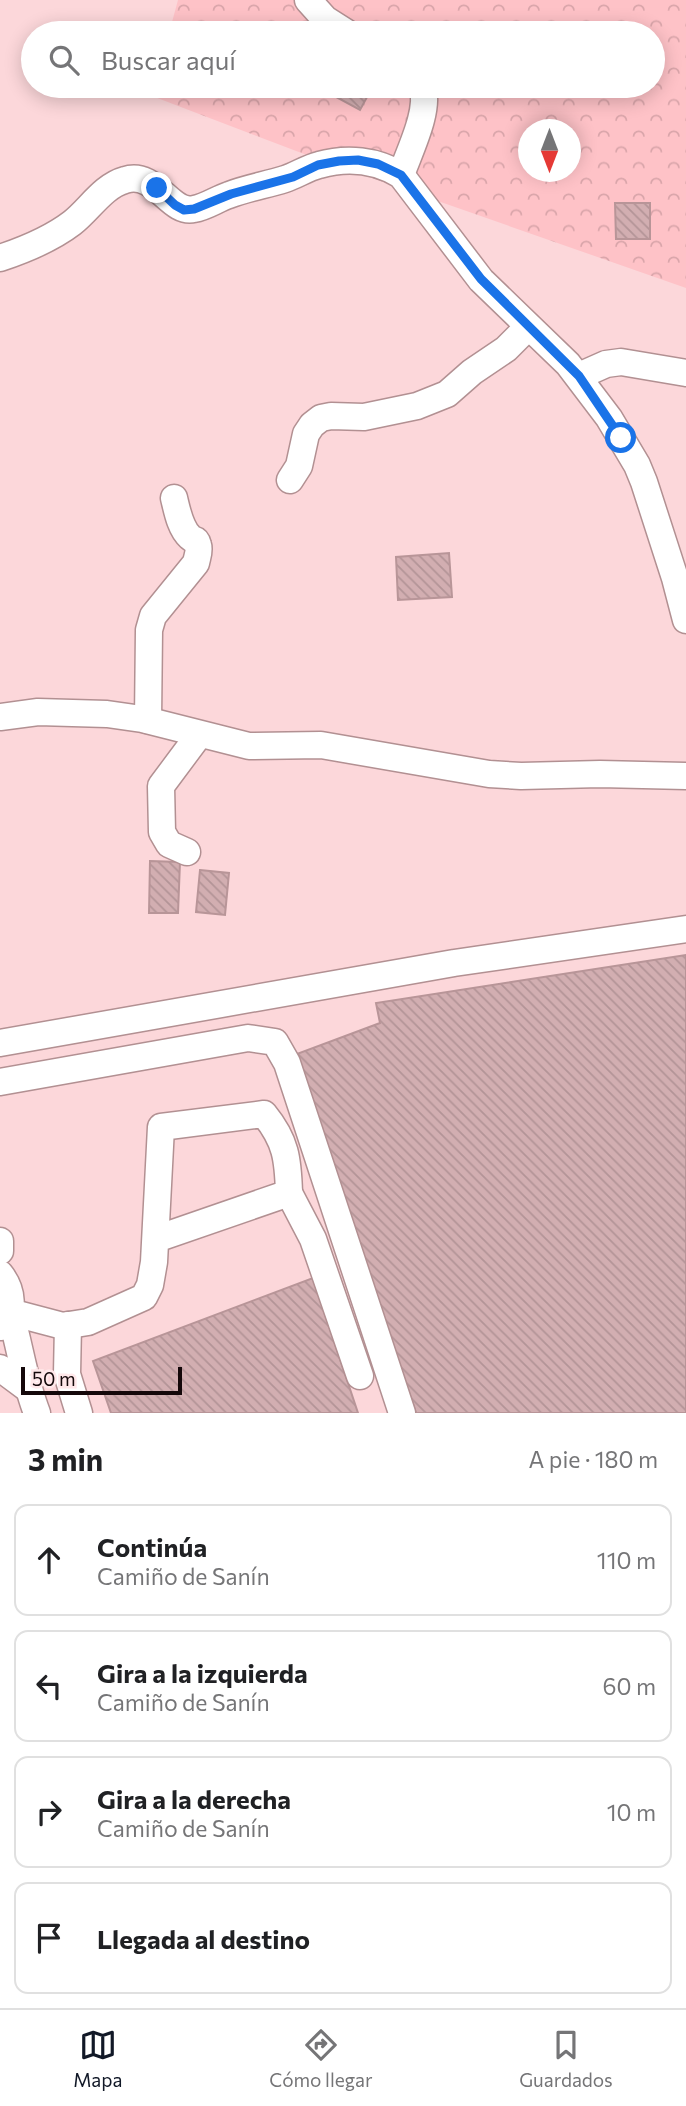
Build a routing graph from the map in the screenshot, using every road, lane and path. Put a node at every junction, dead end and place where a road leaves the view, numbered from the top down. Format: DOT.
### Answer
graph roads {
  1 [pos="308,0"];
  2 [pos="328,21"];
  3 [pos="425,98"];
  4 [pos="401,175"];
  5 [pos="0,258"];
  6 [pos="528,327"];
  7 [pos="686,373"];
  8 [pos="579,376"];
  9 [pos="290,480"];
  10 [pos="174,498"];
  11 [pos="686,620"];
  12 [pos="0,718"];
  13 [pos="148,720"];
  14 [pos="199,735"];
  15 [pos="686,776"];
  16 [pos="187,852"];
  17 [pos="686,929"];
  18 [pos="0,1042"];
  19 [pos="0,1082"];
  20 [pos="289,1193"];
  21 [pos="156,1239"];
  22 [pos="0,1241"];
  23 [pos="1,1265"];
  24 [pos="5,1320"];
  25 [pos="68,1325"];
  26 [pos="0,1368"];
  27 [pos="360,1376"];
  28 [pos="27,1388"];
  29 [pos="37,1413"];
  30 [pos="79,1413"];
  31 [pos="402,1413"];
  1 -- 2 [label="street"];
  3 -- 4 [label="street"];
  4 -- 5 [label="street"];
  4 -- 6 [label="street"];
  6 -- 8 [label="street"];
  6 -- 9 [label="street"];
  7 -- 8 [label="street"];
  8 -- 11 [label="street"];
  10 -- 13 [label="street"];
  12 -- 13 [label="street"];
  13 -- 14 [label="street"];
  14 -- 15 [label="street"];
  14 -- 16 [label="street"];
  17 -- 18 [label="street"];
  19 -- 31 [label="street"];
  20 -- 21 [label="street"];
  20 -- 21 [label="street"];
  20 -- 27 [label="street"];
  21 -- 25 [label="street"];
  22 -- 23 [label="street"];
  23 -- 24 [label="street"];
  24 -- 25 [label="street"];
  24 -- 28 [label="street"];
  25 -- 30 [label="street"];
  26 -- 28 [label="street"];
  28 -- 29 [label="street"];
}
